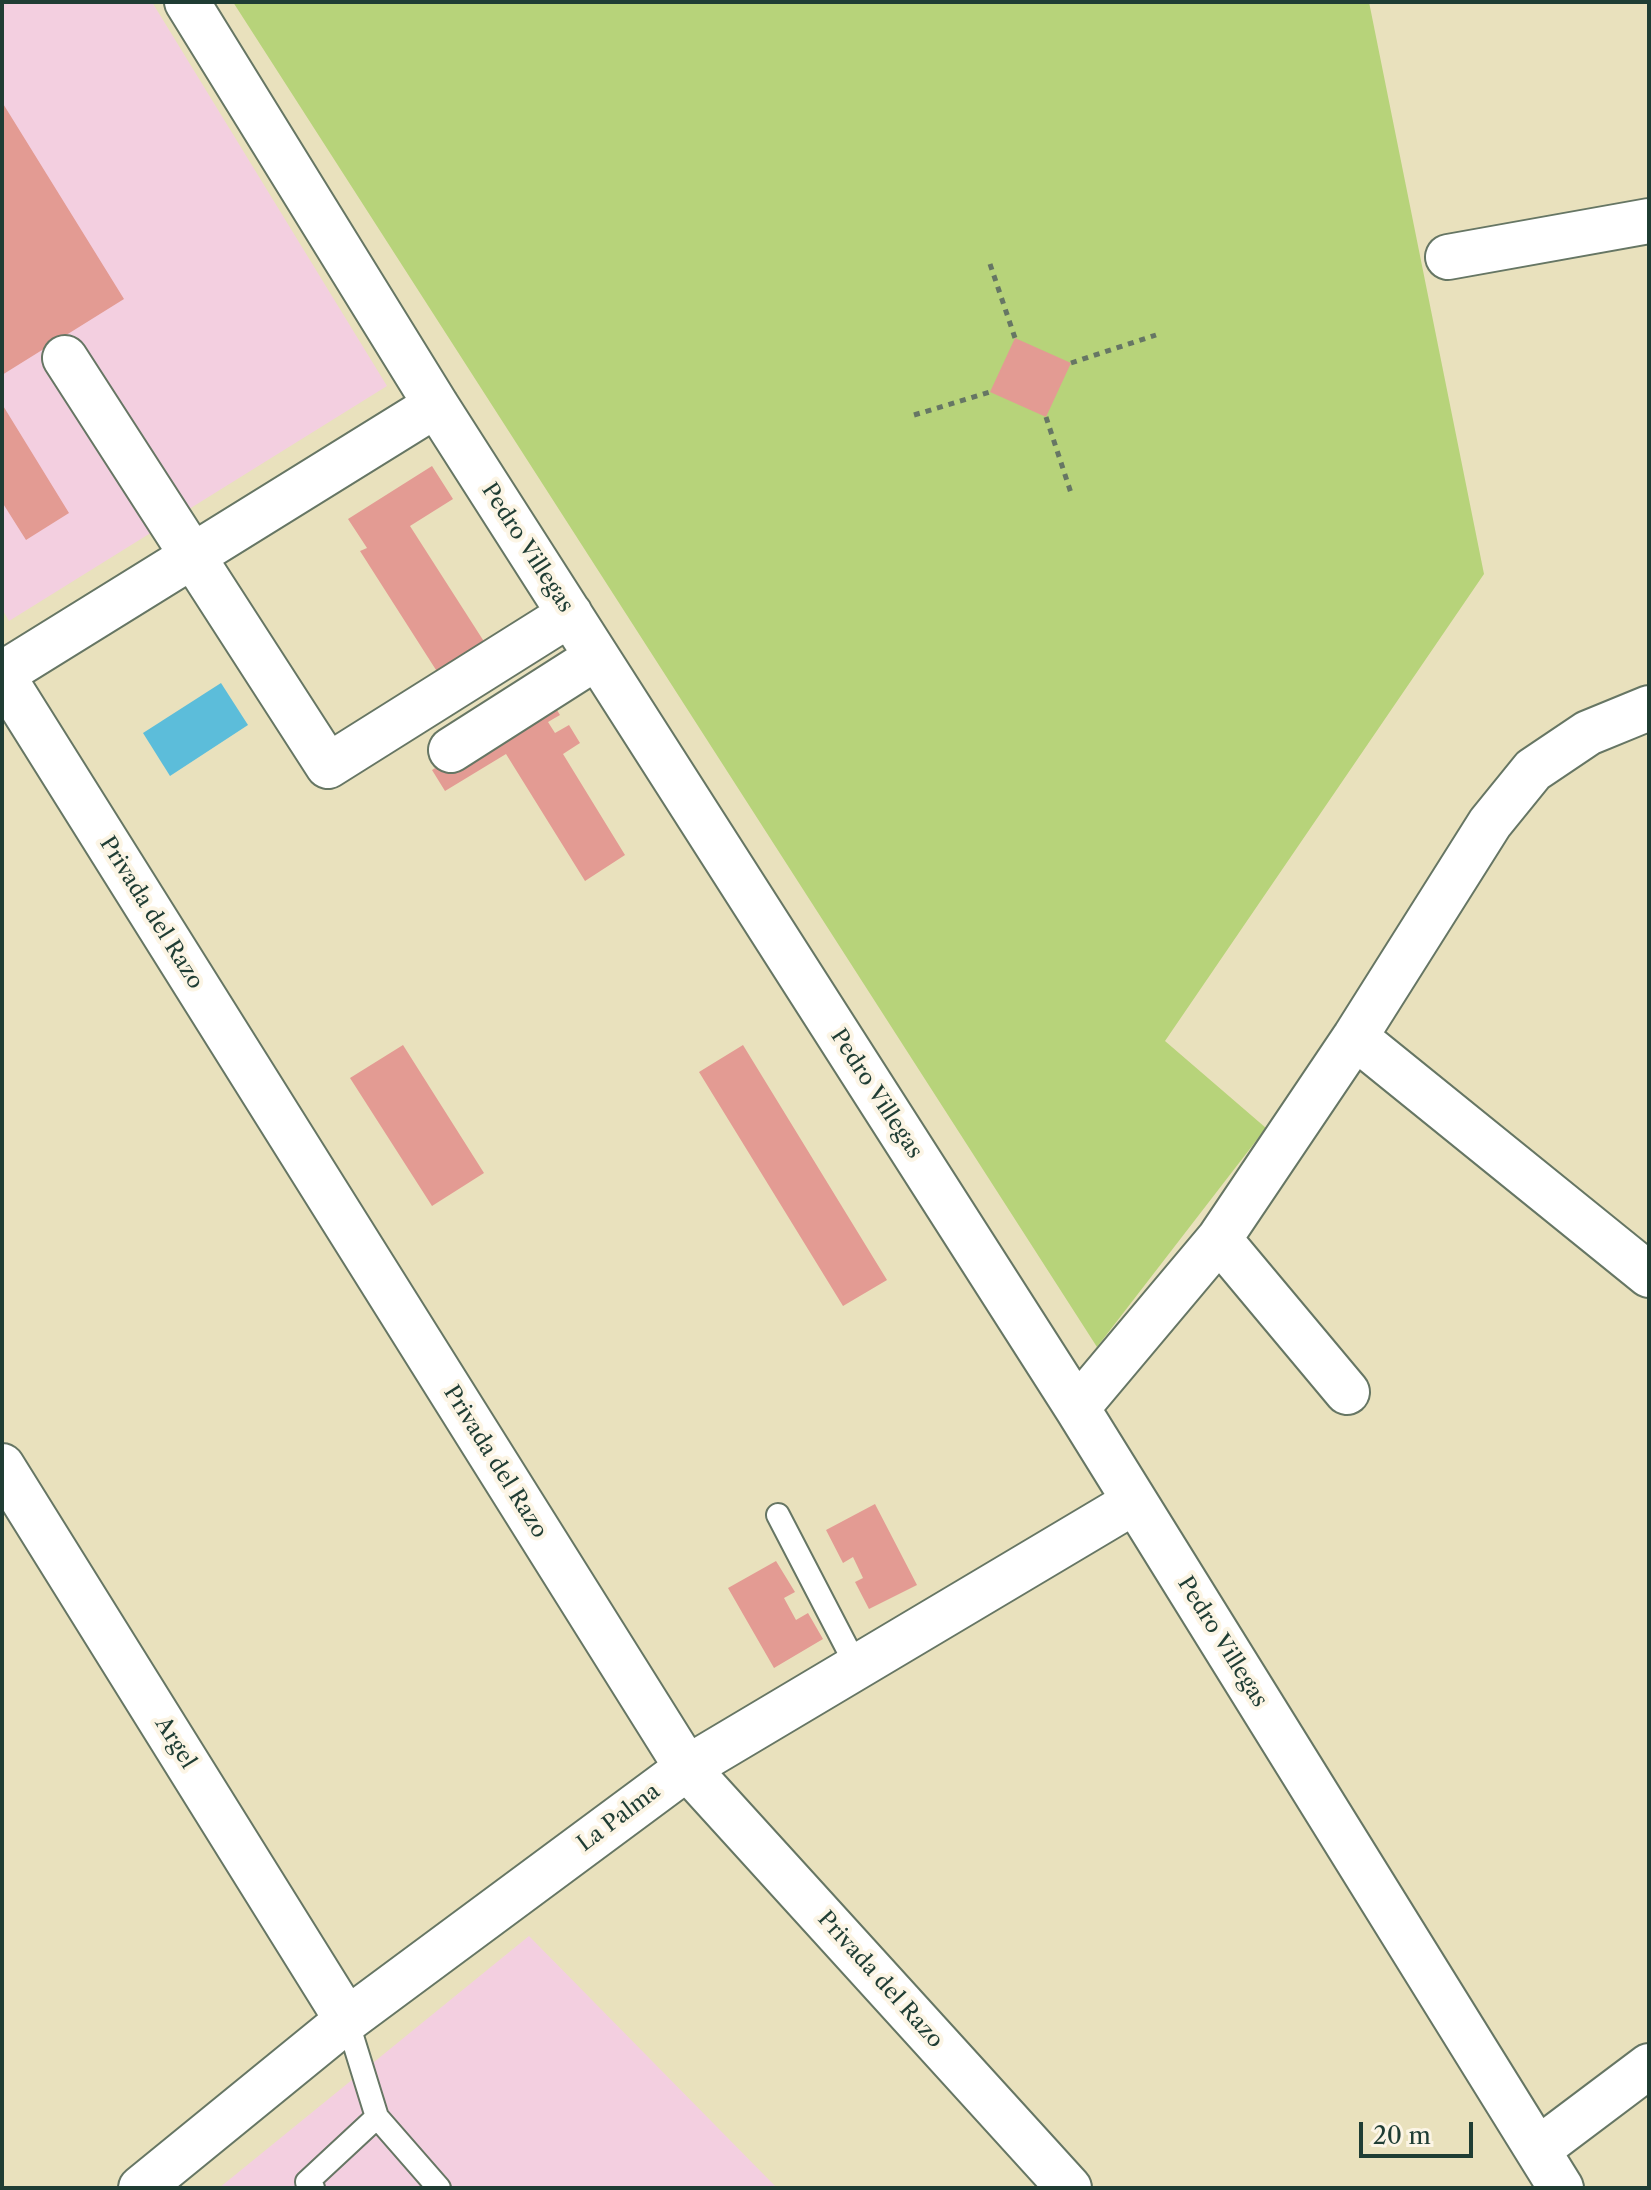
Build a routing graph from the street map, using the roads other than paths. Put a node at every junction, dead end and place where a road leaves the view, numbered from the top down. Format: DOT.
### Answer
graph roads {
  1 [pos="187,2"];
  2 [pos="1649,221"];
  3 [pos="1448,257"];
  4 [pos="65,358"];
  5 [pos="436,405"];
  6 [pos="192,556"];
  7 [pos="570,614"];
  8 [pos="597,657"];
  9 [pos="2,675"];
  10 [pos="1649,708"];
  11 [pos="451,750"];
  12 [pos="1355,1037"];
  13 [pos="1219,1239"];
  14 [pos="1649,1275"];
  15 [pos="1347,1392"];
  16 [pos="1077,1408"];
  17 [pos="2,1466"];
  18 [pos="1134,1502"];
  19 [pos="778,1515"];
  20 [pos="857,1667"];
  21 [pos="687,1768"];
  22 [pos="347,2020"];
  23 [pos="1649,2066"];
  24 [pos="377,2117"];
  25 [pos="1540,2148"];
  26 [pos="141,2188"];
  27 [pos="313,2188"];
  28 [pos="439,2188"];
  29 [pos="1069,2188"];
  30 [pos="1561,2188"];
  1 -- 5 [label="street, Pedro Villegas"];
  2 -- 3 [label="street"];
  4 -- 6 [label="street"];
  5 -- 6 [label="street"];
  5 -- 7 [label="street, Pedro Villegas"];
  6 -- 7 [label="street"];
  6 -- 9 [label="street"];
  7 -- 8 [label="street, Pedro Villegas"];
  8 -- 11 [label="street"];
  8 -- 16 [label="street, Pedro Villegas"];
  9 -- 21 [label="street, Privada del Razo"];
  10 -- 12 [label="street"];
  12 -- 13 [label="street"];
  12 -- 14 [label="street"];
  13 -- 15 [label="street"];
  13 -- 16 [label="street"];
  16 -- 18 [label="street, Pedro Villegas"];
  17 -- 22 [label="street, Argel"];
  18 -- 20 [label="street, La Palma"];
  18 -- 25 [label="street, Pedro Villegas"];
  19 -- 20 [label="lane"];
  20 -- 21 [label="street, La Palma"];
  21 -- 22 [label="street, La Palma"];
  21 -- 29 [label="street, Privada del Razo"];
  22 -- 24 [label="lane"];
  22 -- 26 [label="street, La Palma"];
  23 -- 25 [label="street"];
  24 -- 27 [label="lane"];
  24 -- 28 [label="lane"];
  25 -- 30 [label="street, Pedro Villegas"];
}
